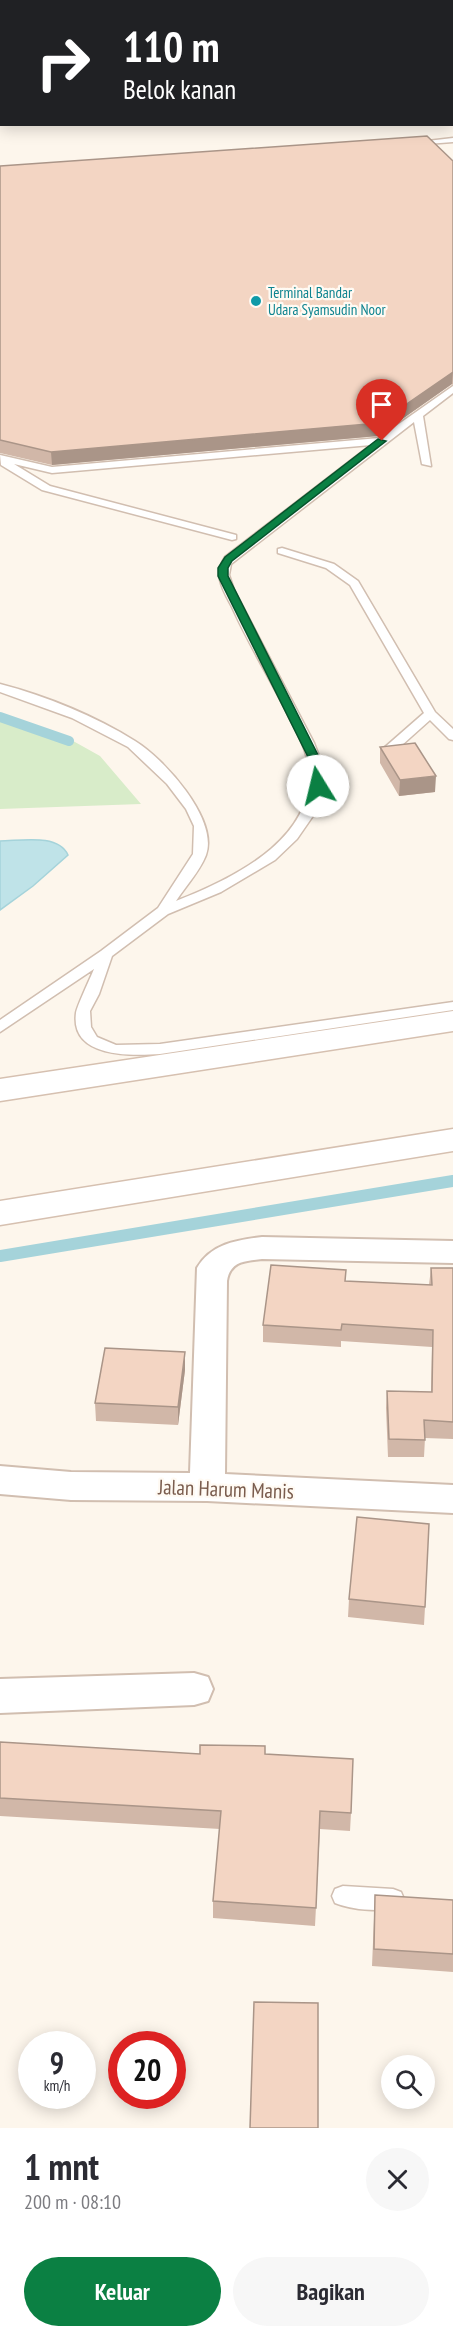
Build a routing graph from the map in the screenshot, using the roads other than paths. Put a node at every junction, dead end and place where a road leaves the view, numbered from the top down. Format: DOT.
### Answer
graph roads {
  1 [pos="453,140"];
  2 [pos="405,143"];
  3 [pos="453,389"];
  4 [pos="418,415"];
  5 [pos="382,441"];
  6 [pos="0,459"];
  7 [pos="427,464"];
  8 [pos="232,537"];
  9 [pos="282,551"];
  10 [pos="0,688"];
  11 [pos="430,714"];
  12 [pos="453,736"];
  13 [pos="388,751"];
  14 [pos="163,911"];
  15 [pos="106,954"];
  16 [pos="453,1006"];
  17 [pos="453,1021"];
  18 [pos="0,1027"];
  19 [pos="0,1090"];
  20 [pos="453,1140"];
  21 [pos="0,1213"];
  22 [pos="453,1252"];
  23 [pos="0,1480"];
  24 [pos="207,1487"];
  25 [pos="453,1499"];
  26 [pos="194,1689"];
  27 [pos="0,1696"];
  28 [pos="343,1896"];
  29 [pos="409,1900"];
  1 -- 2 [label="lane"];
  3 -- 4 [label="lane"];
  4 -- 5 [label="lane"];
  4 -- 7 [label="lane"];
  5 -- 6 [label="lane"];
  5 -- 14 [label="lane"];
  6 -- 8 [label="lane"];
  9 -- 11 [label="lane"];
  10 -- 14 [label="lane"];
  11 -- 12 [label="lane"];
  11 -- 13 [label="lane"];
  14 -- 15 [label="lane"];
  15 -- 16 [label="lane"];
  15 -- 18 [label="lane"];
  17 -- 19 [label="street"];
  20 -- 21 [label="street"];
  22 -- 24 [label="street"];
  23 -- 24 [label="street, Jalan Harum Manis"];
  24 -- 25 [label="street, Jalan Harum Manis"];
  26 -- 27 [label="street"];
  28 -- 29 [label="lane"];
}
